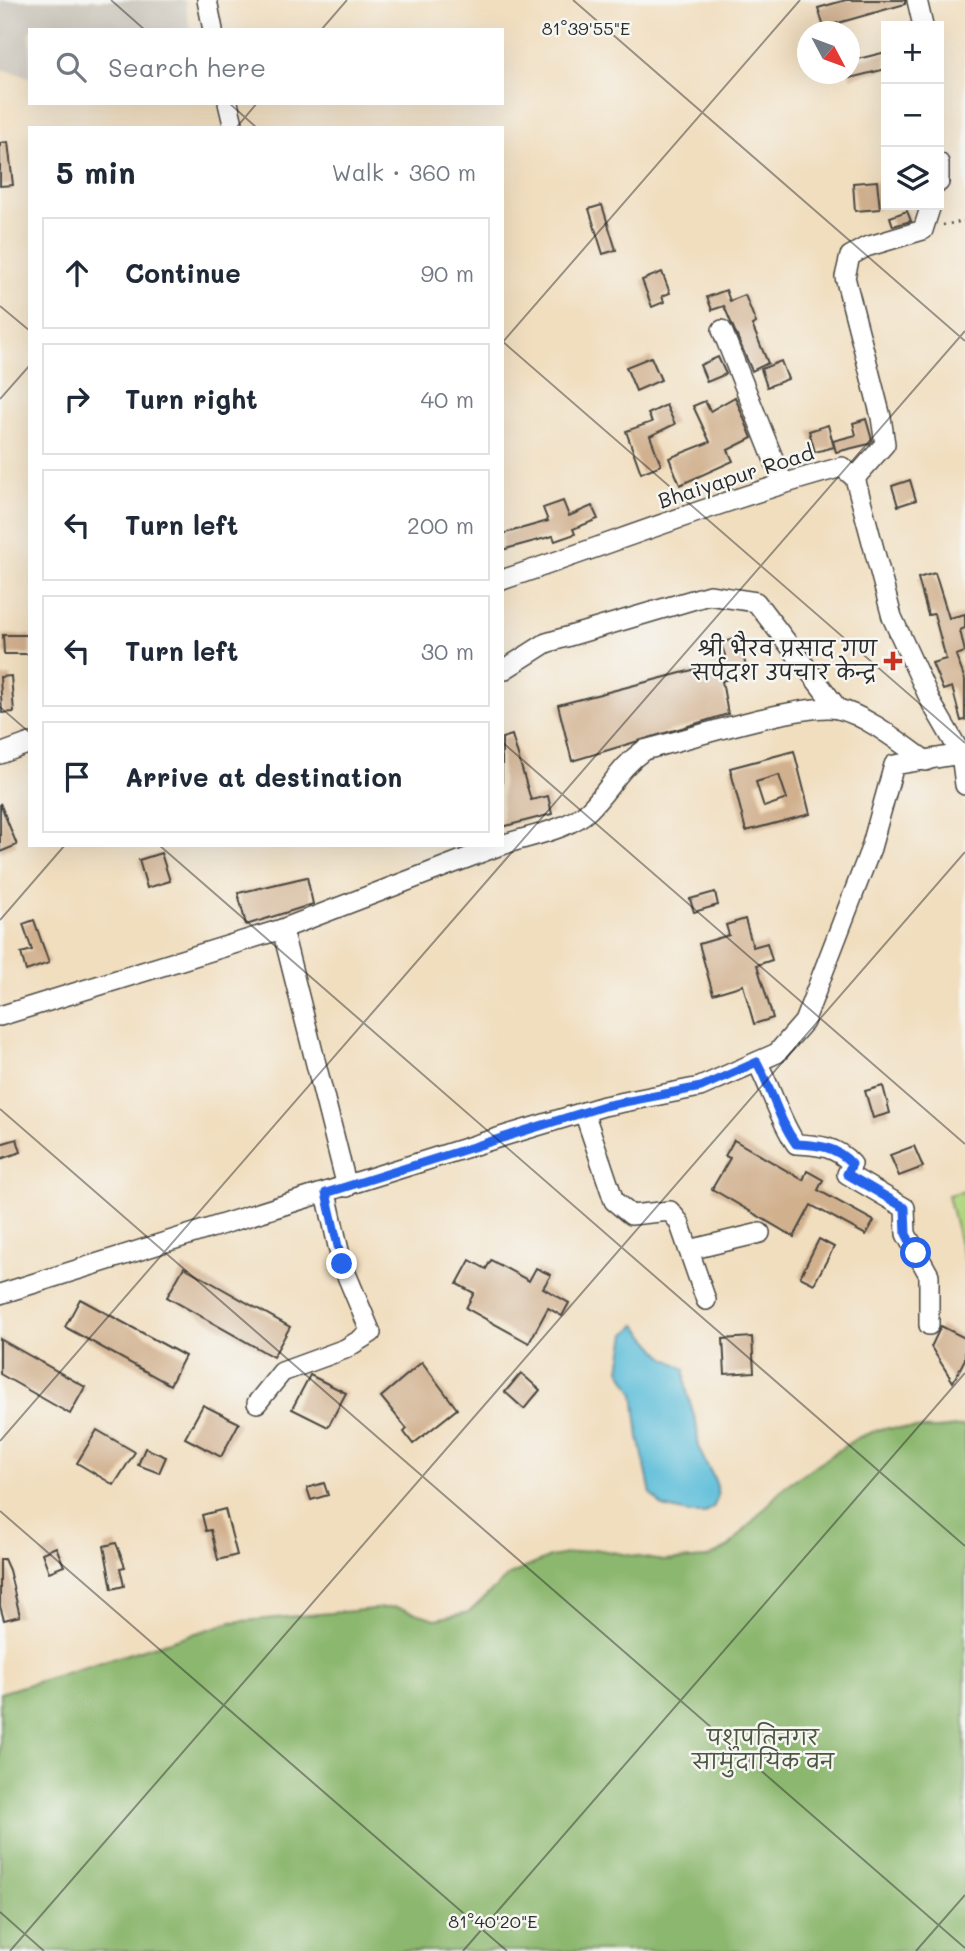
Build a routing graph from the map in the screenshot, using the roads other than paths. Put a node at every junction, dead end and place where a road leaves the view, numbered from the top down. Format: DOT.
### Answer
graph roads {
  1 [pos="207,0"];
  2 [pos="917,0"];
  3 [pos="922,21"];
  4 [pos="213,28"];
  5 [pos="229,105"];
  6 [pos="234,126"];
  7 [pos="929,210"];
  8 [pos="722,330"];
  9 [pos="855,478"];
  10 [pos="783,483"];
  11 [pos="504,579"];
  12 [pos="504,670"];
  13 [pos="838,709"];
  14 [pos="28,744"];
  15 [pos="0,754"];
  16 [pos="963,754"];
  17 [pos="926,761"];
  18 [pos="965,785"];
  19 [pos="504,844"];
  20 [pos="497,847"];
  21 [pos="282,929"];
  22 [pos="0,1016"];
  23 [pos="757,1062"];
  24 [pos="584,1112"];
  25 [pos="347,1187"];
  26 [pos="326,1193"];
  27 [pos="760,1234"];
  28 [pos="689,1250"];
  29 [pos="0,1294"];
  30 [pos="706,1300"];
  31 [pos="929,1325"];
  32 [pos="257,1403"];
  1 -- 4 [label="street"];
  2 -- 3 [label="street"];
  5 -- 6 [label="street"];
  7 -- 9 [label="street"];
  8 -- 10 [label="street"];
  9 -- 10 [label="street, Bhaiyapur Road"];
  9 -- 16 [label="street"];
  10 -- 11 [label="street, Bhaiyapur Road"];
  12 -- 13 [label="street"];
  13 -- 17 [label="street"];
  13 -- 19 [label="street"];
  14 -- 15 [label="street"];
  16 -- 17 [label="street"];
  16 -- 18 [label="street"];
  17 -- 23 [label="street"];
  20 -- 21 [label="street"];
  21 -- 22 [label="street"];
  21 -- 25 [label="street"];
  23 -- 24 [label="street"];
  23 -- 31 [label="street"];
  24 -- 25 [label="street"];
  24 -- 28 [label="street"];
  25 -- 26 [label="street"];
  26 -- 29 [label="street"];
  26 -- 32 [label="street"];
  27 -- 28 [label="street"];
  28 -- 30 [label="street"];
}
